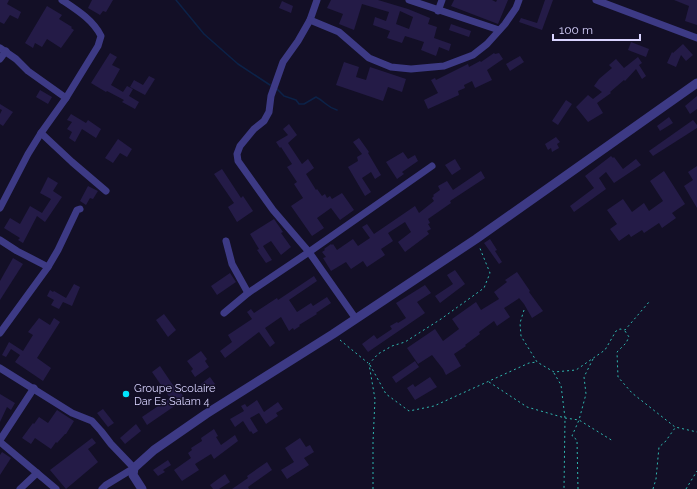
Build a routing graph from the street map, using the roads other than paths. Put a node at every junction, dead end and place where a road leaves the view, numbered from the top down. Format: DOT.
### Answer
graph roads {
  1 [pos="62,0"];
  2 [pos="317,0"];
  3 [pos="408,0"];
  4 [pos="442,0"];
  5 [pos="519,0"];
  6 [pos="597,0"];
  7 [pos="438,11"];
  8 [pos="310,20"];
  9 [pos="499,30"];
  10 [pos="697,38"];
  11 [pos="3,49"];
  12 [pos="0,59"];
  13 [pos="697,83"];
  14 [pos="66,98"];
  15 [pos="41,133"];
  16 [pos="432,166"];
  17 [pos="106,190"];
  18 [pos="0,208"];
  19 [pos="80,209"];
  20 [pos="0,240"];
  21 [pos="226,241"];
  22 [pos="309,252"];
  23 [pos="48,266"];
  24 [pos="248,293"];
  25 [pos="224,313"];
  26 [pos="356,319"];
  27 [pos="0,333"];
  28 [pos="0,368"];
  29 [pos="34,388"];
  30 [pos="0,441"];
  31 [pos="134,468"];
  32 [pos="37,473"];
  33 [pos="20,489"];
  34 [pos="56,489"];
  35 [pos="102,489"];
  36 [pos="142,489"];
  1 -- 14 [label="street"];
  2 -- 8 [label="street"];
  3 -- 7 [label="street"];
  4 -- 7 [label="street"];
  5 -- 9 [label="street"];
  6 -- 10 [label="street"];
  7 -- 9 [label="street"];
  8 -- 9 [label="street"];
  8 -- 22 [label="street"];
  11 -- 12 [label="street"];
  11 -- 14 [label="street"];
  13 -- 26 [label="street"];
  14 -- 15 [label="street"];
  15 -- 17 [label="street"];
  15 -- 18 [label="street"];
  16 -- 22 [label="street"];
  19 -- 23 [label="street"];
  20 -- 23 [label="street"];
  21 -- 24 [label="street"];
  22 -- 24 [label="street"];
  22 -- 26 [label="street"];
  23 -- 27 [label="street"];
  24 -- 25 [label="street"];
  26 -- 31 [label="street"];
  28 -- 29 [label="street"];
  29 -- 30 [label="street"];
  29 -- 31 [label="street"];
  30 -- 32 [label="street"];
  31 -- 35 [label="street"];
  31 -- 36 [label="street"];
  32 -- 33 [label="street"];
  32 -- 34 [label="street"];
}
